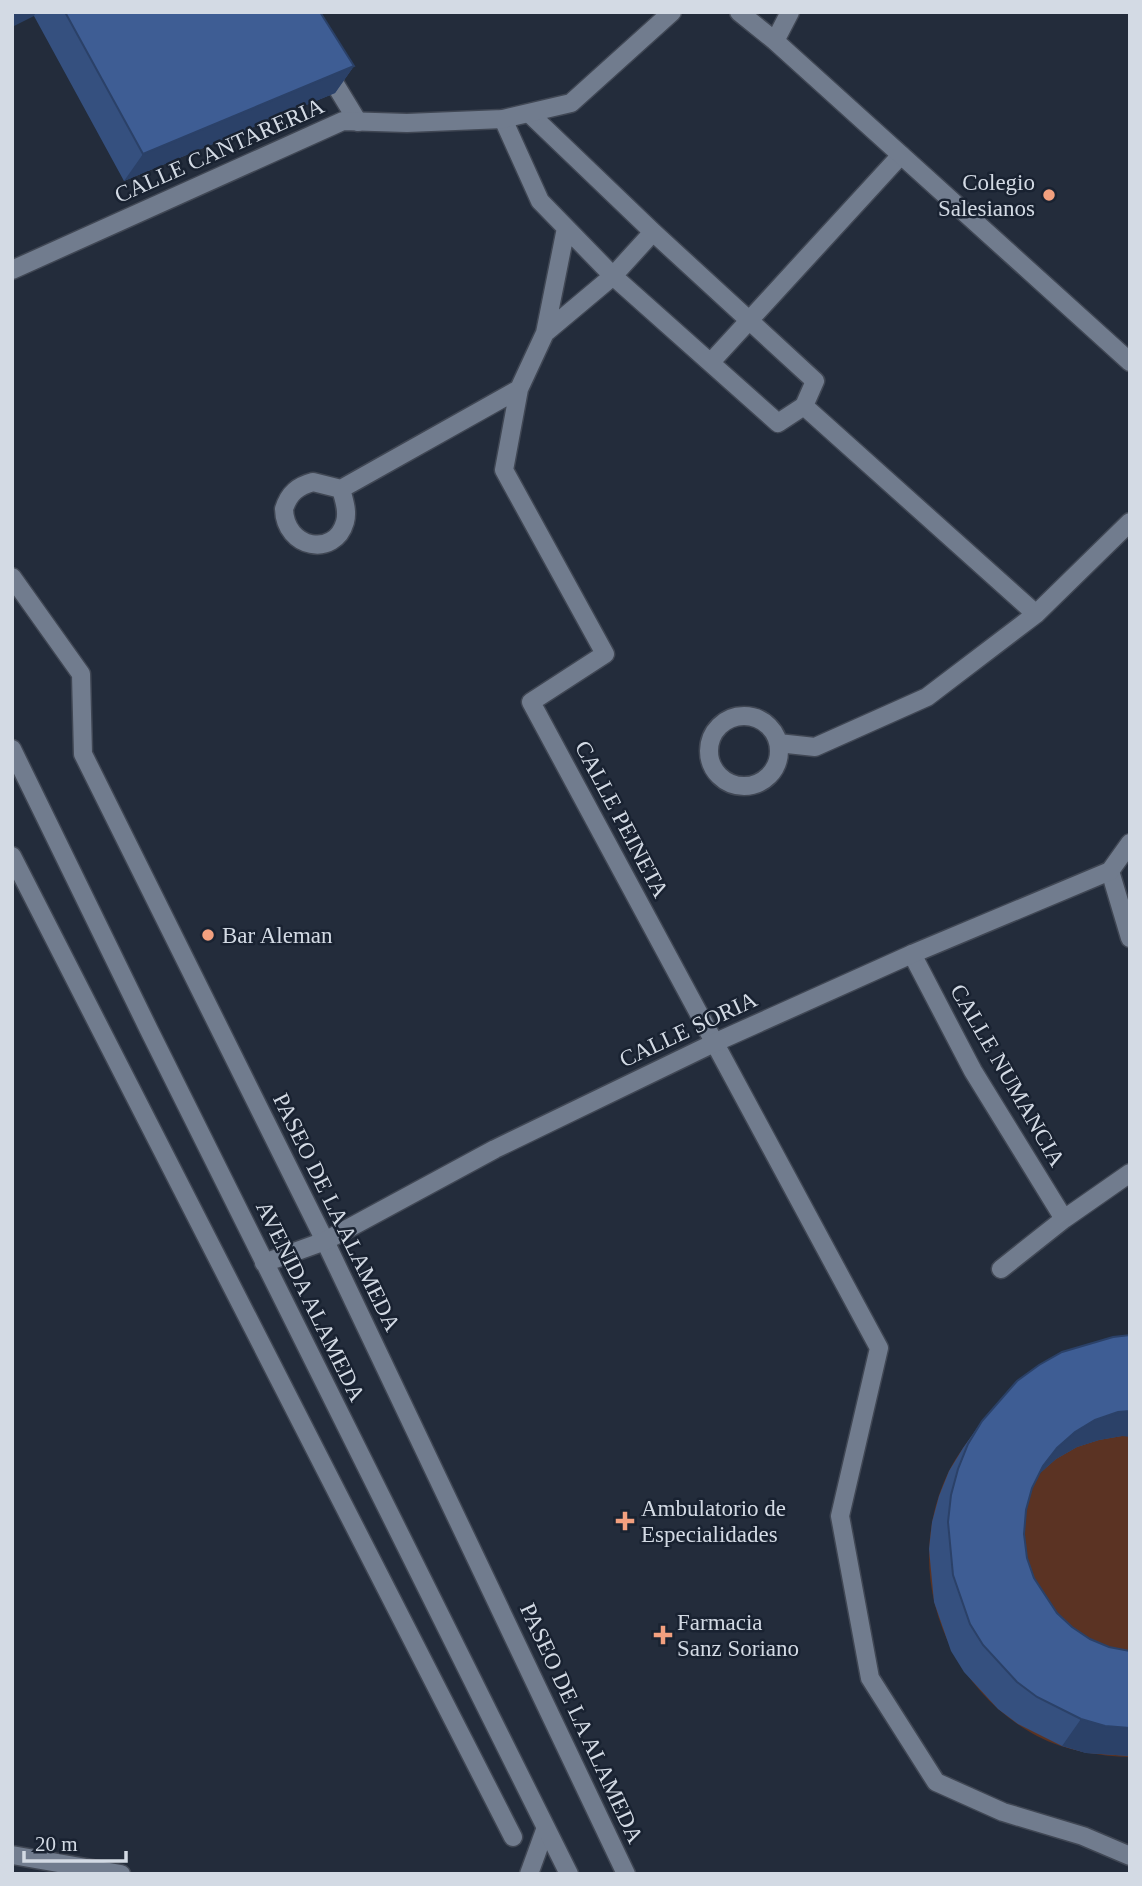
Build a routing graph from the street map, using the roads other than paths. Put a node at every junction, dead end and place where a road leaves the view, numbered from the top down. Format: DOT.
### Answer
graph roads {
  1 [pos="672,12"];
  2 [pos="739,12"];
  3 [pos="790,12"];
  4 [pos="775,41"];
  5 [pos="318,56"];
  6 [pos="530,114"];
  7 [pos="503,119"];
  8 [pos="358,122"];
  9 [pos="901,155"];
  10 [pos="566,228"];
  11 [pos="653,232"];
  12 [pos="12,270"];
  13 [pos="613,276"];
  14 [pos="750,320"];
  15 [pos="545,333"];
  16 [pos="711,362"];
  17 [pos="1130,362"];
  18 [pos="519,389"];
  19 [pos="804,406"];
  20 [pos="341,489"];
  21 [pos="1130,522"];
  22 [pos="12,577"];
  23 [pos="1036,614"];
  24 [pos="778,743"];
  25 [pos="12,749"];
  26 [pos="1130,843"];
  27 [pos="12,856"];
  28 [pos="1110,871"];
  29 [pos="1130,938"];
  30 [pos="912,954"];
  31 [pos="714,1042"];
  32 [pos="1130,1173"];
  33 [pos="1064,1219"];
  34 [pos="325,1241"];
  35 [pos="264,1262"];
  36 [pos="1001,1269"];
  37 [pos="545,1830"];
  38 [pos="513,1837"];
  39 [pos="12,1855"];
  40 [pos="1130,1856"];
  41 [pos="121,1874"];
  42 [pos="529,1874"];
  43 [pos="569,1874"];
  44 [pos="626,1874"];
  1 -- 6 [label="street, CALLE CANTARERIA"];
  2 -- 4 [label="street"];
  3 -- 4 [label="street"];
  4 -- 9 [label="street"];
  5 -- 8 [label="street"];
  6 -- 7 [label="street, CALLE CANTARERIA"];
  6 -- 11 [label="street"];
  7 -- 8 [label="street, CALLE CANTARERIA"];
  7 -- 10 [label="street"];
  8 -- 12 [label="street, CALLE CANTARERIA"];
  9 -- 14 [label="street"];
  9 -- 17 [label="street"];
  10 -- 13 [label="street"];
  10 -- 15 [label="street"];
  11 -- 13 [label="street"];
  11 -- 14 [label="street"];
  13 -- 15 [label="street"];
  13 -- 16 [label="street"];
  14 -- 16 [label="street"];
  14 -- 19 [label="street"];
  15 -- 18 [label="street, CALLE PEINETA"];
  16 -- 19 [label="street"];
  18 -- 20 [label="street"];
  18 -- 31 [label="street, CALLE PEINETA"];
  19 -- 23 [label="street"];
  21 -- 23 [label="street"];
  22 -- 34 [label="street, PASEO DE LA ALAMEDA"];
  23 -- 24 [label="street"];
  25 -- 35 [label="street, AVENIDA ALAMEDA"];
  26 -- 28 [label="street"];
  27 -- 38 [label="street"];
  28 -- 29 [label="street"];
  28 -- 30 [label="street, CALLE SORIA"];
  30 -- 31 [label="street, CALLE SORIA"];
  30 -- 33 [label="street, CALLE NUMANCIA"];
  31 -- 34 [label="street, CALLE SORIA"];
  31 -- 40 [label="street, CALLE PEINETA"];
  32 -- 33 [label="street"];
  33 -- 36 [label="street"];
  34 -- 35 [label="street, CALLE SORIA"];
  34 -- 44 [label="street, PASEO DE LA ALAMEDA"];
  35 -- 37 [label="street, AVENIDA ALAMEDA"];
  37 -- 42 [label="street"];
  37 -- 43 [label="street, AVENIDA ALAMEDA"];
  39 -- 41 [label="street"];
}
